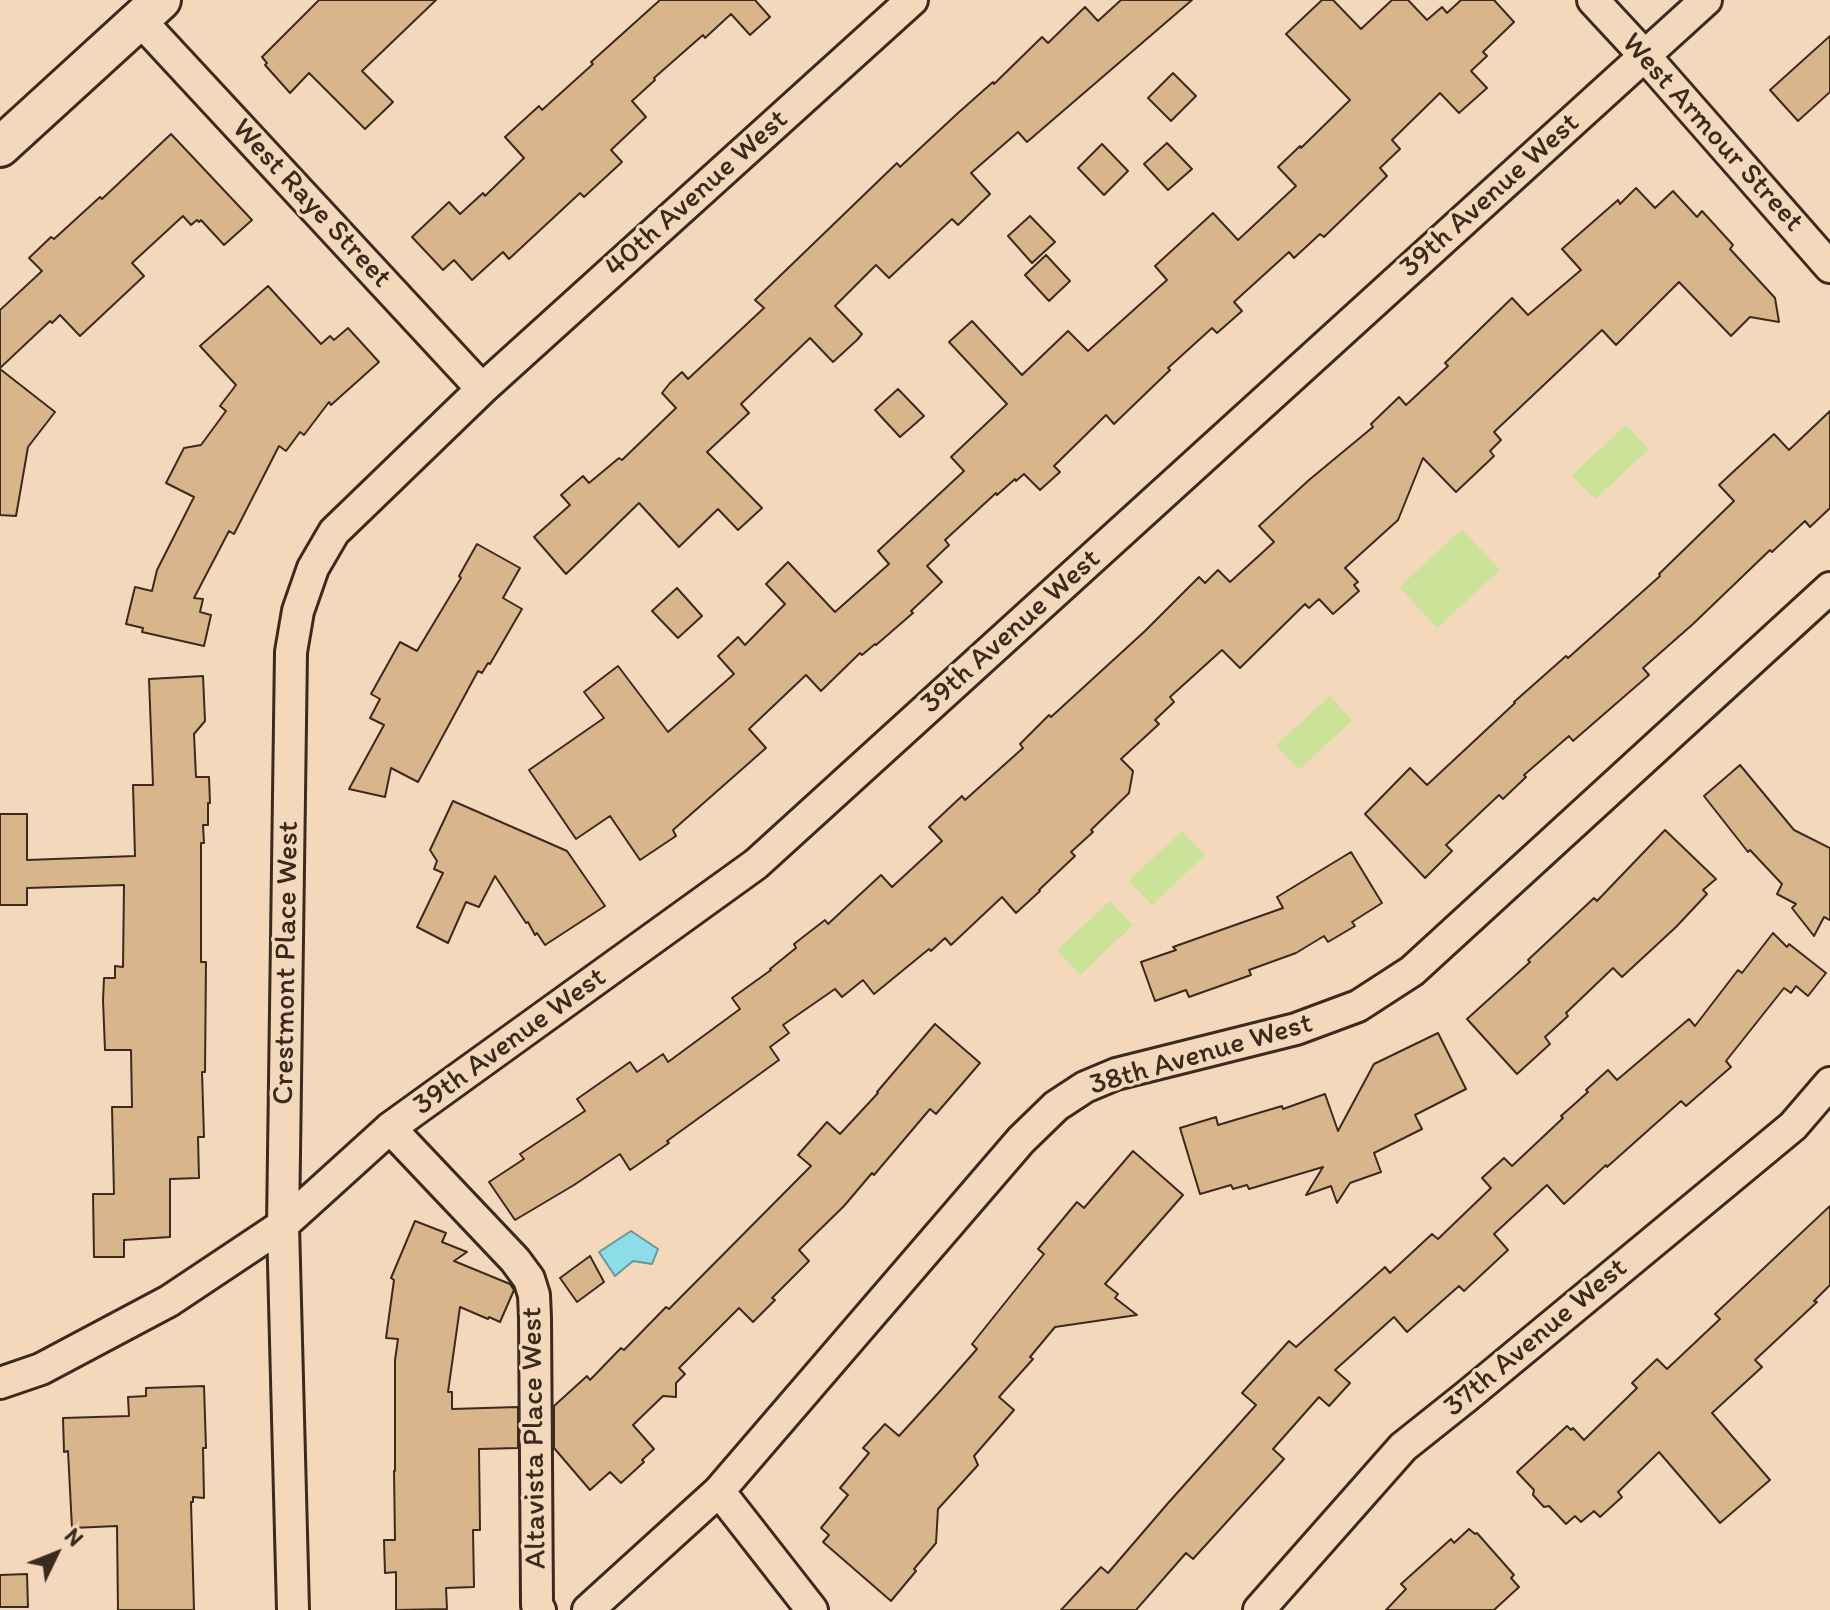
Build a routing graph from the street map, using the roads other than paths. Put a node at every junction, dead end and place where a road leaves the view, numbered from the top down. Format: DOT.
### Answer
graph roads {
  1 [pos="912,0"];
  2 [pos="1593,0"];
  3 [pos="1706,0"];
  4 [pos="150,10"];
  5 [pos="1644,55"];
  6 [pos="0,147"];
  7 [pos="1830,267"];
  8 [pos="482,389"];
  9 [pos="1830,588"];
  10 [pos="1830,1083"];
  11 [pos="390,1128"];
  12 [pos="283,1225"];
  13 [pos="0,1383"];
  14 [pos="719,1491"];
  15 [pos="293,1610"];
  16 [pos="540,1610"];
  17 [pos="588,1610"];
  18 [pos="812,1610"];
  19 [pos="1259,1610"];
  1 -- 8 [label="street, 40th Avenue West"];
  2 -- 5 [label="street, West Armour Street"];
  3 -- 5 [label="street, 39th Avenue West"];
  4 -- 6 [label="street"];
  4 -- 8 [label="street, West Raye Street"];
  5 -- 7 [label="street, West Armour Street"];
  5 -- 11 [label="street, 39th Avenue West"];
  8 -- 12 [label="street, Crestmont Place West"];
  9 -- 14 [label="street, 38th Avenue West"];
  10 -- 19 [label="street, 37th Avenue West"];
  11 -- 12 [label="street, 39th Avenue West"];
  11 -- 16 [label="street, Altavista Place West"];
  12 -- 13 [label="street, 39th Avenue West"];
  12 -- 15 [label="street, Crestmont Place West"];
  14 -- 17 [label="street, 38th Avenue West"];
  14 -- 18 [label="street"];
}
